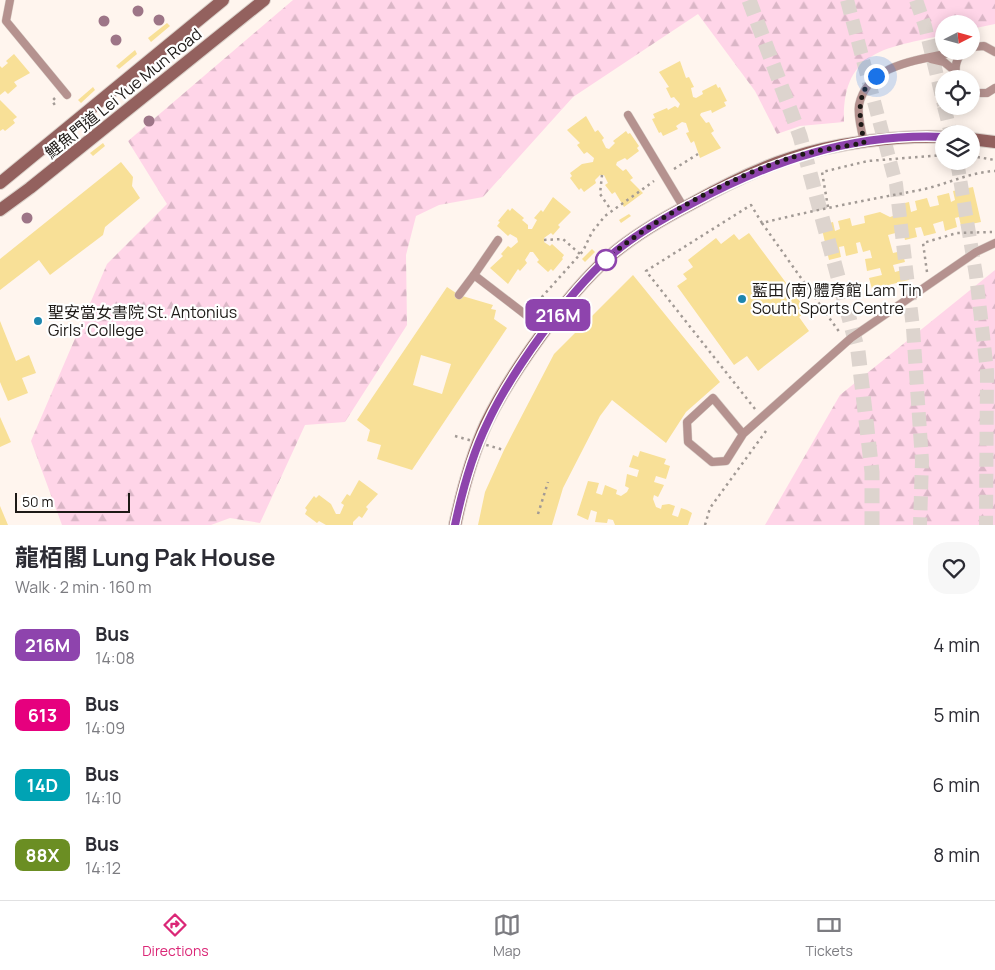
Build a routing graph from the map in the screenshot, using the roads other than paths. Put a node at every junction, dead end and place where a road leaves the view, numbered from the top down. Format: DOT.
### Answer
graph roads {
  1 [pos="10,0"];
  2 [pos="223,0"];
  3 [pos="264,0"];
  4 [pos="3,23"];
  5 [pos="980,47"];
  6 [pos="995,52"];
  7 [pos="935,57"];
  8 [pos="929,59"];
  9 [pos="951,70"];
  10 [pos="995,88"];
  11 [pos="980,93"];
  12 [pos="66,94"];
  13 [pos="628,115"];
  14 [pos="935,138"];
  15 [pos="980,140"];
  16 [pos="995,142"];
  17 [pos="864,143"];
  18 [pos="0,183"];
  19 [pos="684,208"];
  20 [pos="0,210"];
  21 [pos="498,240"];
  22 [pos="995,243"];
  23 [pos="474,275"];
  24 [pos="459,295"];
  25 [pos="548,328"];
  26 [pos="743,434"];
  27 [pos="455,525"];
  1 -- 4 [label="lane"];
  2 -- 18 [label="main road, 鯉魚門道 Lei Yue Mun Road"];
  3 -- 20 [label="main road, 鯉魚門道 Lei Yue Mun Road"];
  4 -- 12 [label="lane"];
  5 -- 6 [label="lane"];
  7 -- 8 [label="lane"];
  8 -- 9 [label="lane"];
  8 -- 17 [label="lane"];
  10 -- 11 [label="lane"];
  13 -- 19 [label="lane"];
  14 -- 17 [label="main road"];
  15 -- 16 [label="main road"];
  17 -- 19 [label="main road"];
  19 -- 25 [label="main road"];
  21 -- 23 [label="lane"];
  22 -- 26 [label="lane"];
  23 -- 24 [label="lane"];
  23 -- 25 [label="lane"];
  25 -- 27 [label="main road"];
  26 -- 26 [label="lane"];
}
